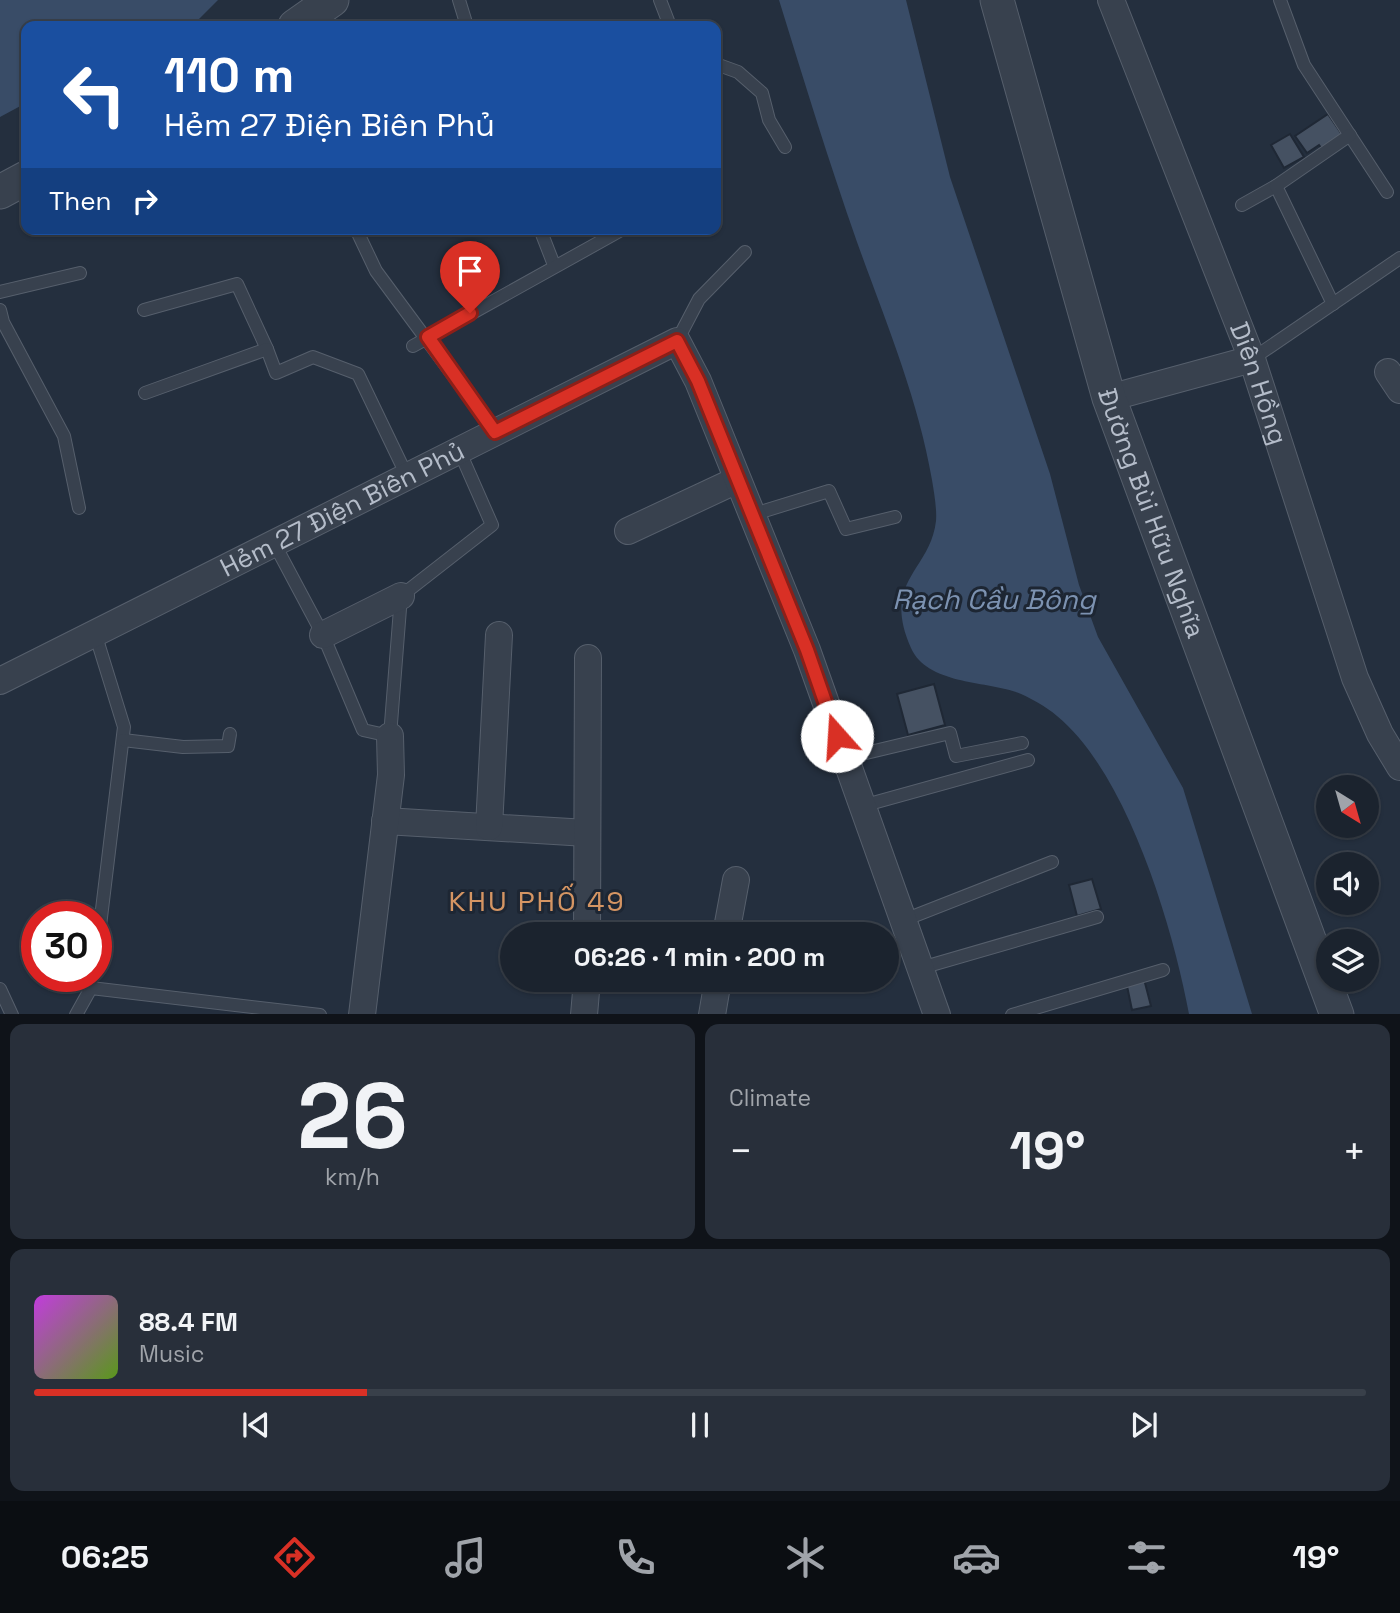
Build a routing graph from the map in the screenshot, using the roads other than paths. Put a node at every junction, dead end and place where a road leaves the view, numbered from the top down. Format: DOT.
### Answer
graph roads {
  1 [pos="332,0"];
  2 [pos="459,0"];
  3 [pos="660,0"];
  4 [pos="997,0"];
  5 [pos="1111,0"];
  6 [pos="1280,0"];
  7 [pos="302,21"];
  8 [pos="465,21"];
  9 [pos="668,21"];
  10 [pos="721,66"];
  11 [pos="1350,135"];
  12 [pos="785,147"];
  13 [pos="21,181"];
  14 [pos="1276,186"];
  15 [pos="0,192"];
  16 [pos="1387,192"];
  17 [pos="1242,205"];
  18 [pos="359,235"];
  19 [pos="542,235"];
  20 [pos="612,235"];
  21 [pos="745,252"];
  22 [pos="1400,258"];
  23 [pos="554,265"];
  24 [pos="80,273"];
  25 [pos="0,292"];
  26 [pos="1333,304"];
  27 [pos="144,310"];
  28 [pos="1,319"];
  29 [pos="428,337"];
  30 [pos="677,341"];
  31 [pos="413,346"];
  32 [pos="267,349"];
  33 [pos="1252,359"];
  34 [pos="145,393"];
  35 [pos="1110,398"];
  36 [pos="495,432"];
  37 [pos="459,450"];
  38 [pos="407,477"];
  39 [pos="737,480"];
  40 [pos="79,508"];
  41 [pos="750,515"];
  42 [pos="895,517"];
  43 [pos="628,530"];
  44 [pos="274,543"];
  45 [pos="401,596"];
  46 [pos="95,633"];
  47 [pos="323,635"];
  48 [pos="499,635"];
  49 [pos="588,658"];
  50 [pos="0,681"];
  51 [pos="230,734"];
  52 [pos="390,736"];
  53 [pos="123,740"];
  54 [pos="1022,743"];
  55 [pos="845,758"];
  56 [pos="1028,760"];
  57 [pos="1400,767"];
  58 [pos="862,806"];
  59 [pos="386,821"];
  60 [pos="489,827"];
  61 [pos="587,833"];
  62 [pos="1052,862"];
  63 [pos="736,880"];
  64 [pos="103,901"];
  65 [pos="1097,917"];
  66 [pos="904,920"];
  67 [pos="587,922"];
  68 [pos="728,922"];
  69 [pos="921,968"];
  70 [pos="1163,970"];
  71 [pos="112,985"];
  72 [pos="0,989"];
  73 [pos="87,992"];
  74 [pos="586,992"];
  75 [pos="716,992"];
  76 [pos="12,1014"];
  77 [pos="76,1014"];
  78 [pos="320,1014"];
  79 [pos="362,1014"];
  80 [pos="584,1014"];
  81 [pos="712,1014"];
  82 [pos="937,1014"];
  83 [pos="1012,1014"];
  84 [pos="1337,1014"];
  1 -- 7 [label="street"];
  2 -- 8 [label="lane"];
  3 -- 9 [label="lane"];
  4 -- 35 [label="street, Đường Bùi Hữu Nghĩa"];
  5 -- 33 [label="street, Diên Hồng"];
  6 -- 11 [label="lane"];
  10 -- 12 [label="lane"];
  11 -- 14 [label="lane"];
  11 -- 16 [label="lane"];
  13 -- 15 [label="street"];
  14 -- 17 [label="lane"];
  14 -- 26 [label="lane"];
  18 -- 29 [label="lane"];
  19 -- 23 [label="lane"];
  20 -- 23 [label="lane"];
  21 -- 30 [label="lane"];
  22 -- 26 [label="lane"];
  23 -- 29 [label="lane"];
  24 -- 25 [label="lane"];
  26 -- 33 [label="lane"];
  27 -- 32 [label="lane"];
  28 -- 40 [label="lane"];
  29 -- 31 [label="lane"];
  29 -- 36 [label="lane"];
  30 -- 36 [label="street, Hẻm 27 Điện Biên Phủ"];
  30 -- 39 [label="street"];
  32 -- 34 [label="lane"];
  32 -- 38 [label="lane"];
  33 -- 35 [label="street"];
  33 -- 57 [label="street, Diên Hồng"];
  35 -- 84 [label="street, Đường Bùi Hữu Nghĩa"];
  36 -- 37 [label="street, Hẻm 27 Điện Biên Phủ"];
  37 -- 38 [label="street, Hẻm 27 Điện Biên Phủ"];
  37 -- 45 [label="lane"];
  38 -- 44 [label="street, Hẻm 27 Điện Biên Phủ"];
  39 -- 41 [label="street"];
  39 -- 43 [label="street"];
  41 -- 42 [label="lane"];
  41 -- 55 [label="street"];
  44 -- 46 [label="street, Hẻm 27 Điện Biên Phủ"];
  44 -- 47 [label="lane"];
  45 -- 47 [label="street"];
  45 -- 52 [label="lane"];
  46 -- 50 [label="street, Hẻm 27 Điện Biên Phủ"];
  46 -- 53 [label="lane"];
  47 -- 52 [label="lane"];
  48 -- 60 [label="street"];
  49 -- 61 [label="street"];
  51 -- 53 [label="lane"];
  52 -- 59 [label="street"];
  53 -- 64 [label="lane"];
  54 -- 55 [label="lane"];
  55 -- 58 [label="street"];
  56 -- 58 [label="lane"];
  58 -- 66 [label="street"];
  59 -- 60 [label="street"];
  59 -- 79 [label="street"];
  60 -- 61 [label="street"];
  61 -- 67 [label="street"];
  62 -- 66 [label="lane"];
  63 -- 68 [label="street"];
  65 -- 69 [label="lane"];
  66 -- 69 [label="street"];
  69 -- 82 [label="street"];
  70 -- 83 [label="lane"];
  71 -- 78 [label="lane"];
  72 -- 76 [label="lane"];
  73 -- 77 [label="lane"];
  74 -- 80 [label="street"];
  75 -- 81 [label="street"];
}
